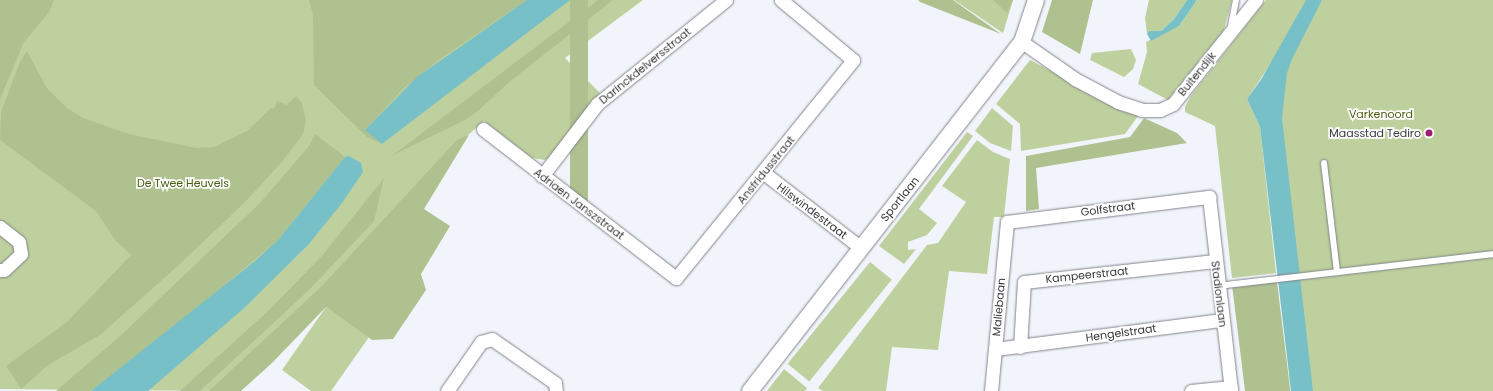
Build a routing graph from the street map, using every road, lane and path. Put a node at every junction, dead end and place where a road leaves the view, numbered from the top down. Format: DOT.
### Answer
graph roads {
  1 [pos="726,0"];
  2 [pos="781,0"];
  3 [pos="1036,0"];
  4 [pos="1236,0"];
  5 [pos="1256,0"];
  6 [pos="1230,33"];
  7 [pos="1022,42"];
  8 [pos="483,129"];
  9 [pos="1324,163"];
  10 [pos="764,173"];
  11 [pos="542,176"];
  12 [pos="1209,197"];
  13 [pos="1007,222"];
  14 [pos="0,227"];
  15 [pos="861,248"];
  16 [pos="1493,254"];
  17 [pos="1215,261"];
  18 [pos="0,270"];
  19 [pos="1337,272"];
  20 [pos="676,278"];
  21 [pos="1218,286"];
  22 [pos="1222,320"];
  23 [pos="1020,347"];
  24 [pos="995,349"];
  25 [pos="1231,389"];
  26 [pos="447,391"];
  27 [pos="556,391"];
  28 [pos="750,391"];
  29 [pos="991,391"];
  30 [pos="1191,391"];
  1 -- 11 [label="street, Darinckdelversstraat"];
  2 -- 10 [label="street, Ansfridusstraat"];
  3 -- 7 [label="street, Sportlaan"];
  4 -- 6 [label="lane, Buitendijk"];
  5 -- 6 [label="street, Buitendijk"];
  6 -- 7 [label="street, Buitendijk"];
  7 -- 15 [label="street, Sportlaan"];
  8 -- 11 [label="street, Adriaen Janszstraat"];
  9 -- 19 [label="lane"];
  10 -- 15 [label="street, Hilswindestraat"];
  10 -- 20 [label="street, Ansfridusstraat"];
  11 -- 20 [label="street, Adriaen Janszstraat"];
  12 -- 13 [label="street, Golfstraat"];
  12 -- 17 [label="street, Stadionlaan"];
  13 -- 24 [label="street, Maliebaan"];
  14 -- 18 [label="street"];
  15 -- 28 [label="street, Sportlaan"];
  16 -- 19 [label="lane"];
  17 -- 21 [label="street, Stadionlaan"];
  17 -- 23 [label="street, Kampeerstraat"];
  19 -- 21 [label="lane"];
  21 -- 22 [label="street, Stadionlaan"];
  22 -- 23 [label="street, Hengelstraat"];
  22 -- 25 [label="street, Stadionlaan"];
  23 -- 24 [label="street, Hengelstraat"];
  24 -- 29 [label="street, Maliebaan"];
  25 -- 30 [label="street"];
  26 -- 27 [label="street"];
}
